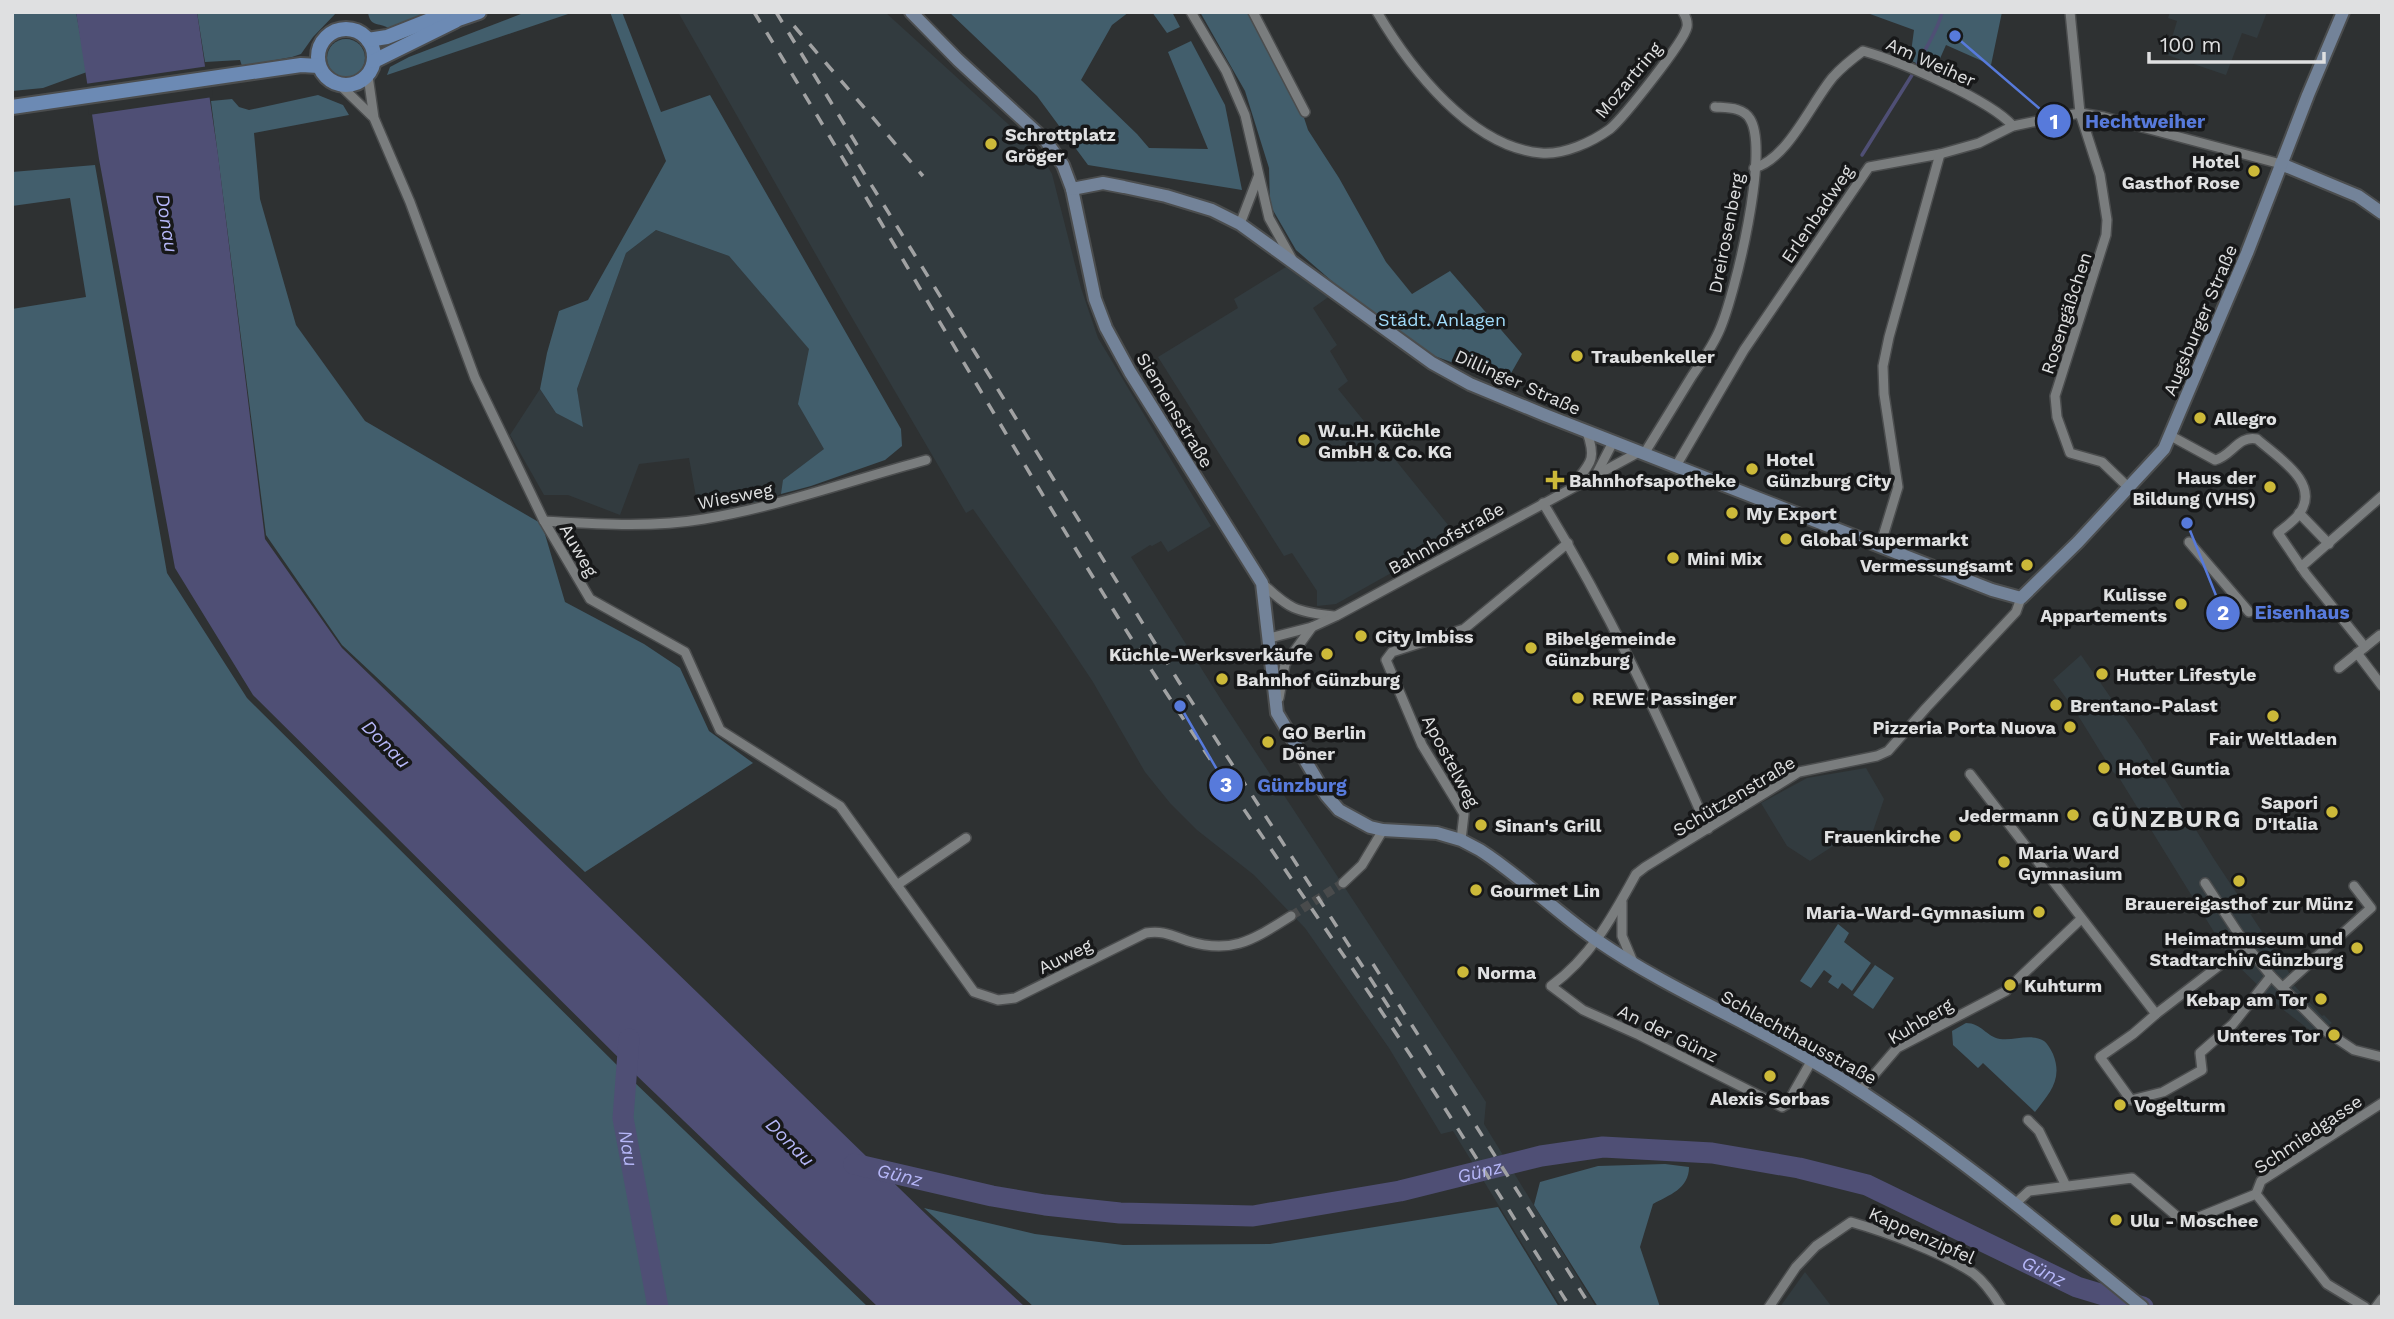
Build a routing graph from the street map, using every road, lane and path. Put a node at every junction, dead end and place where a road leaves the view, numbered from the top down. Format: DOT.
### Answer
graph roads {
  1 [pos="479,12"];
  2 [pos="911,12"];
  3 [pos="922,12"];
  4 [pos="1191,12"];
  5 [pos="1253,12"];
  6 [pos="1377,12"];
  7 [pos="2070,12"];
  8 [pos="2343,12"];
  9 [pos="1684,14"];
  10 [pos="452,17"];
  11 [pos="935,36"];
  12 [pos="368,40"];
  13 [pos="374,61"];
  14 [pos="319,66"];
  15 [pos="368,76"];
  16 [pos="341,86"];
  17 [pos="12,107"];
  18 [pos="1715,107"];
  19 [pos="1304,112"];
  20 [pos="2080,113"];
  21 [pos="374,118"];
  22 [pos="2013,126"];
  23 [pos="1940,154"];
  24 [pos="2281,164"];
  25 [pos="1754,168"];
  26 [pos="1259,175"];
  27 [pos="1072,189"];
  28 [pos="2382,213"];
  29 [pos="1240,224"];
  30 [pos="1294,262"];
  31 [pos="1587,432"];
  32 [pos="2171,436"];
  33 [pos="1614,442"];
  34 [pos="1642,453"];
  35 [pos="926,460"];
  36 [pos="1676,466"];
  37 [pos="1597,473"];
  38 [pos="2128,487"];
  39 [pos="1571,489"];
  40 [pos="2382,496"];
  41 [pos="1543,503"];
  42 [pos="2300,513"];
  43 [pos="544,521"];
  44 [pos="1568,542"];
  45 [pos="2189,542"];
  46 [pos="2329,544"];
  47 [pos="1880,546"];
  48 [pos="2301,567"];
  49 [pos="1262,583"];
  50 [pos="2021,598"];
  51 [pos="2249,612"];
  52 [pos="1336,616"];
  53 [pos="1312,627"];
  54 [pos="2380,635"];
  55 [pos="1270,638"];
  56 [pos="2361,650"];
  57 [pos="2339,668"];
  58 [pos="2382,686"];
  59 [pos="1277,713"];
  60 [pos="1970,774"];
  61 [pos="1708,829"];
  62 [pos="1383,830"];
  63 [pos="965,838"];
  64 [pos="1461,840"];
  65 [pos="1343,883"];
  66 [pos="2205,883"];
  67 [pos="897,885"];
  68 [pos="2354,886"];
  69 [pos="1622,900"];
  70 [pos="1291,916"];
  71 [pos="2081,919"];
  72 [pos="1598,941"];
  73 [pos="2246,945"];
  74 [pos="1634,964"];
  75 [pos="2271,976"];
  76 [pos="2018,979"];
  77 [pos="2283,987"];
  78 [pos="2006,991"];
  79 [pos="2156,1014"];
  80 [pos="2325,1030"];
  81 [pos="2339,1040"];
  82 [pos="2382,1057"];
  83 [pos="1812,1060"];
  84 [pos="1860,1091"];
  85 [pos="2382,1103"];
  86 [pos="2028,1120"];
  87 [pos="2066,1186"];
  88 [pos="2256,1194"];
  89 [pos="2017,1203"];
  90 [pos="2382,1299"];
  91 [pos="1769,1307"];
  92 [pos="2001,1307"];
  93 [pos="2141,1307"];
  94 [pos="2365,1307"];
  95 [pos="2376,1307"];
  1 -- 10 [label="main road"];
  2 -- 11 [label="main road"];
  3 -- 11 [label="main road"];
  4 -- 26 [label="street"];
  5 -- 19 [label="street"];
  6 -- 9 [label="street, Mozartring"];
  7 -- 20 [label="street"];
  8 -- 24 [label="main road, Augsburger Straße"];
  10 -- 12 [label="main road"];
  10 -- 13 [label="main road"];
  11 -- 27 [label="main road"];
  12 -- 13 [label="main road"];
  12 -- 14 [label="main road"];
  13 -- 15 [label="main road"];
  14 -- 16 [label="main road"];
  14 -- 17 [label="main road"];
  15 -- 16 [label="main road"];
  15 -- 21 [label="street, Auweg"];
  16 -- 21 [label="street, Auweg"];
  18 -- 25 [label="street, Dreirosenberg"];
  20 -- 22 [label="street, Erlenbadweg"];
  20 -- 24 [label="street"];
  20 -- 38 [label="street, Rosengäßchen"];
  21 -- 43 [label="street, Auweg"];
  22 -- 23 [label="street, Erlenbadweg"];
  22 -- 25 [label="street, Am Weiher"];
  23 -- 36 [label="street, Erlenbadweg"];
  23 -- 47 [label="street"];
  24 -- 28 [label="main road"];
  24 -- 32 [label="main road, Augsburger Straße"];
  25 -- 34 [label="street, Dreirosenberg"];
  26 -- 29 [label="street"];
  26 -- 30 [label="street"];
  27 -- 29 [label="main road, Dillinger Straße"];
  27 -- 49 [label="main road, Siemensstraße"];
  29 -- 30 [label="main road, Dillinger Straße"];
  30 -- 31 [label="main road, Dillinger Straße"];
  31 -- 33 [label="main road, Dillinger Straße"];
  31 -- 39 [label="street, Bahnhofstraße"];
  32 -- 38 [label="main road, Augsburger Straße"];
  32 -- 42 [label="street"];
  33 -- 34 [label="main road, Dillinger Straße"];
  33 -- 37 [label="street, Bahnhofstraße"];
  34 -- 36 [label="main road, Dillinger Straße"];
  34 -- 37 [label="street, Bahnhofstraße"];
  35 -- 43 [label="street, Wiesweg"];
  36 -- 47 [label="main road, Dillinger Straße"];
  37 -- 39 [label="street, Bahnhofstraße"];
  38 -- 50 [label="main road, Augsburger Straße"];
  39 -- 41 [label="street, Bahnhofstraße"];
  40 -- 46 [label="street"];
  41 -- 44 [label="street"];
  41 -- 52 [label="street, Bahnhofstraße"];
  42 -- 46 [label="street"];
  42 -- 48 [label="street"];
  43 -- 67 [label="street, Auweg"];
  44 -- 61 [label="street"];
  44 -- 64 [label="street, Apostelweg"];
  45 -- 51 [label="street"];
  46 -- 48 [label="street"];
  47 -- 50 [label="main road, Dillinger Straße"];
  48 -- 56 [label="street"];
  49 -- 52 [label="street"];
  49 -- 55 [label="main road, Siemensstraße"];
  50 -- 61 [label="street, Schützenstraße"];
  52 -- 53 [label="street, Bahnhofstraße"];
  53 -- 55 [label="street, Bahnhofstraße"];
  53 -- 59 [label="street"];
  54 -- 56 [label="street"];
  55 -- 59 [label="main road, Siemensstraße"];
  56 -- 57 [label="street"];
  56 -- 58 [label="street"];
  59 -- 62 [label="main road, Schlachthausstraße"];
  60 -- 71 [label="street"];
  61 -- 69 [label="street, Schützenstraße"];
  62 -- 64 [label="main road, Schlachthausstraße"];
  62 -- 65 [label="street"];
  63 -- 67 [label="street"];
  64 -- 72 [label="main road, Schlachthausstraße"];
  66 -- 73 [label="street"];
  67 -- 70 [label="street, Auweg"];
  68 -- 77 [label="street"];
  69 -- 72 [label="street, Schützenstraße"];
  69 -- 74 [label="street"];
  71 -- 76 [label="street"];
  71 -- 79 [label="street"];
  72 -- 74 [label="main road, Schlachthausstraße"];
  72 -- 83 [label="street, An der Günz"];
  73 -- 75 [label="street"];
  73 -- 79 [label="street"];
  74 -- 83 [label="main road, Schlachthausstraße"];
  75 -- 77 [label="street"];
  75 -- 79 [label="street"];
  77 -- 80 [label="street"];
  78 -- 84 [label="street, Kuhberg"];
  81 -- 82 [label="street"];
  83 -- 84 [label="main road, Schlachthausstraße"];
  84 -- 89 [label="main road, Schlachthausstraße"];
  85 -- 88 [label="street, Schmiedgasse"];
  86 -- 87 [label="street"];
  87 -- 88 [label="street"];
  87 -- 89 [label="street"];
  88 -- 94 [label="street"];
  89 -- 93 [label="main road, Schlachthausstraße"];
  90 -- 95 [label="street"];
  91 -- 92 [label="street, Kappenzipfel"];
}
